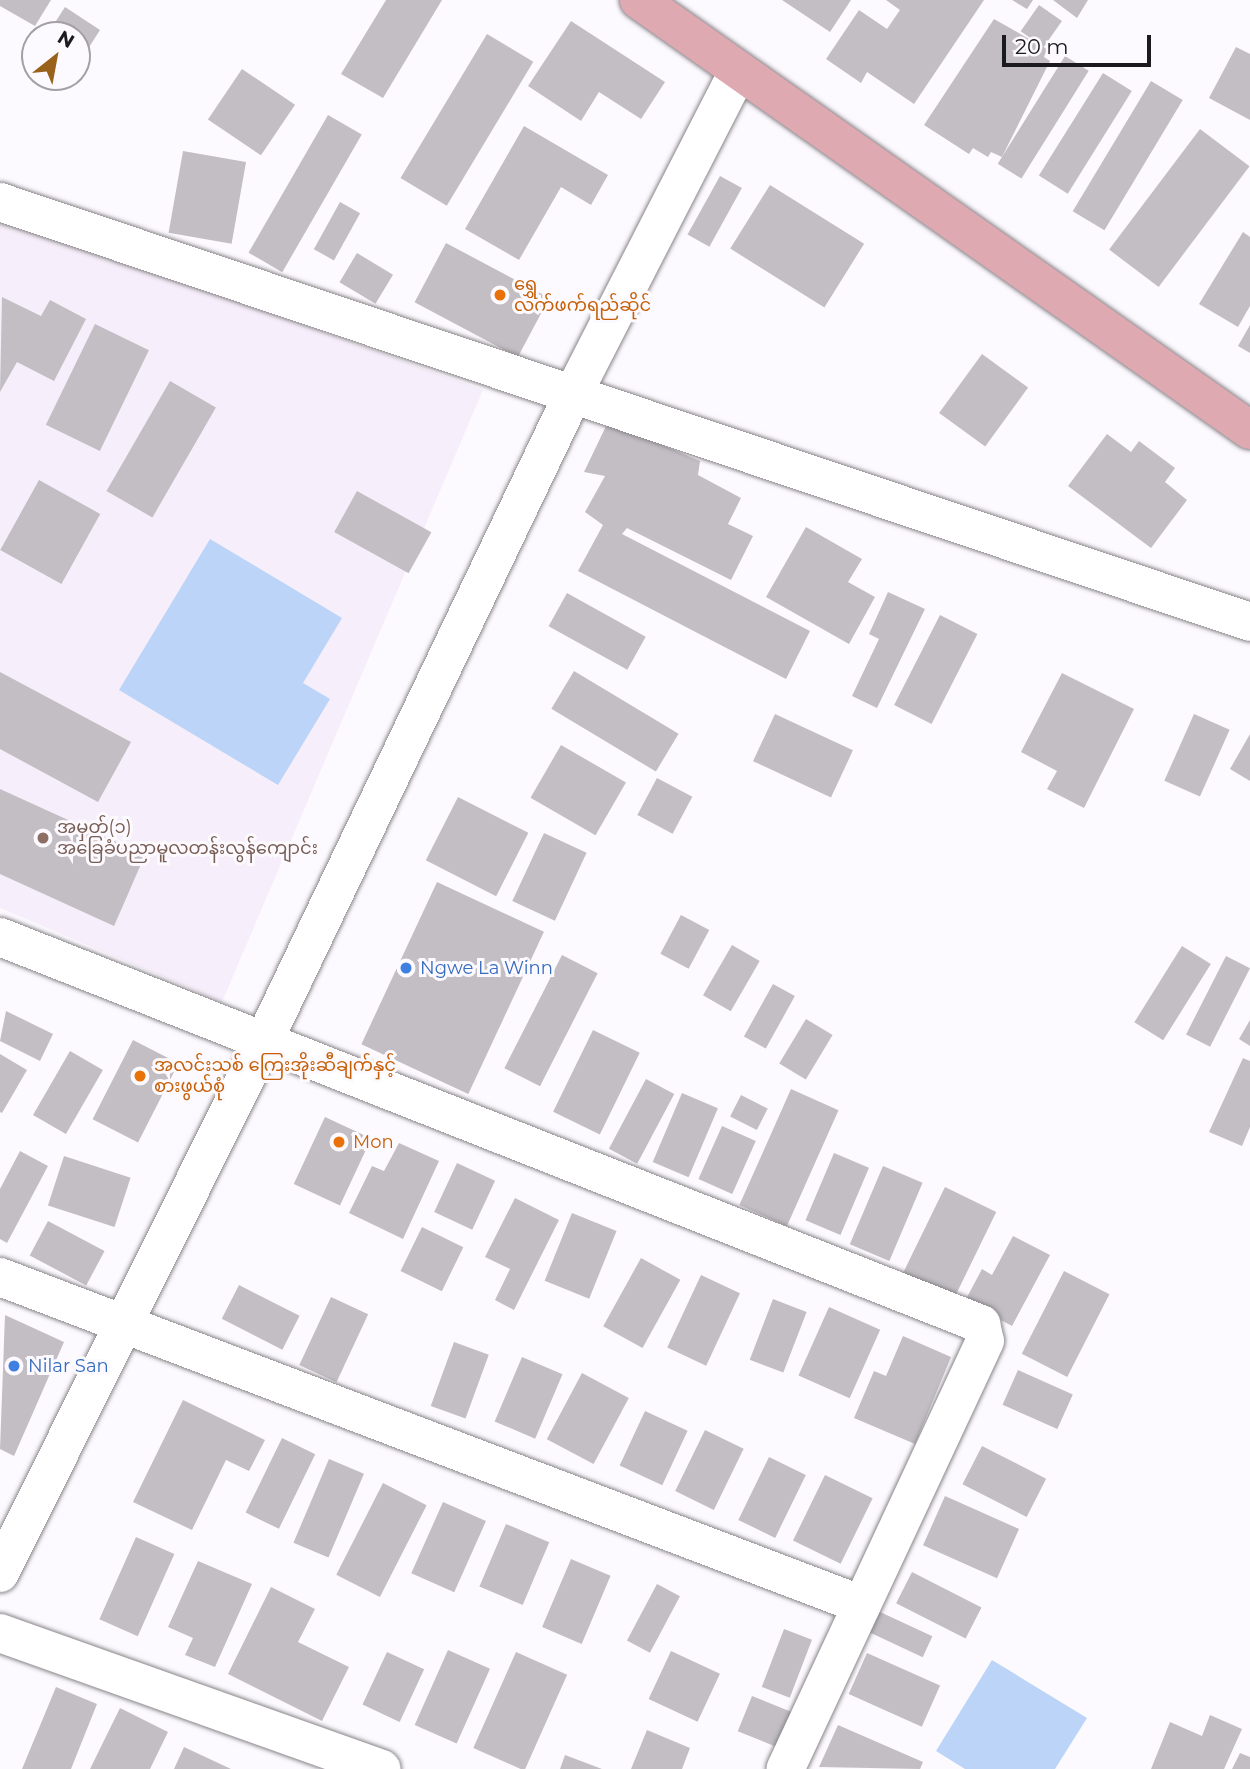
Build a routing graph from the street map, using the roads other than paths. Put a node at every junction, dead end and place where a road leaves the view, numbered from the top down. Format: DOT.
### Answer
graph roads {
  1 [pos="639,0"];
  2 [pos="737,73"];
  3 [pos="0,202"];
  4 [pos="573,394"];
  5 [pos="1250,430"];
  6 [pos="1250,622"];
  7 [pos="0,937"];
  8 [pos="262,1045"];
  9 [pos="0,1277"];
  10 [pos="120,1327"];
  11 [pos="0,1573"];
  12 [pos="862,1605"];
  13 [pos="0,1633"];
  14 [pos="382,1769"];
  15 [pos="785,1769"];
  1 -- 2 [label="main road"];
  2 -- 4 [label="street"];
  2 -- 5 [label="main road"];
  3 -- 4 [label="street"];
  4 -- 6 [label="street"];
  4 -- 8 [label="street"];
  7 -- 8 [label="street"];
  8 -- 10 [label="street"];
  8 -- 12 [label="street"];
  9 -- 10 [label="street"];
  10 -- 11 [label="street"];
  10 -- 12 [label="street"];
  12 -- 15 [label="street"];
  13 -- 14 [label="street"];
}
